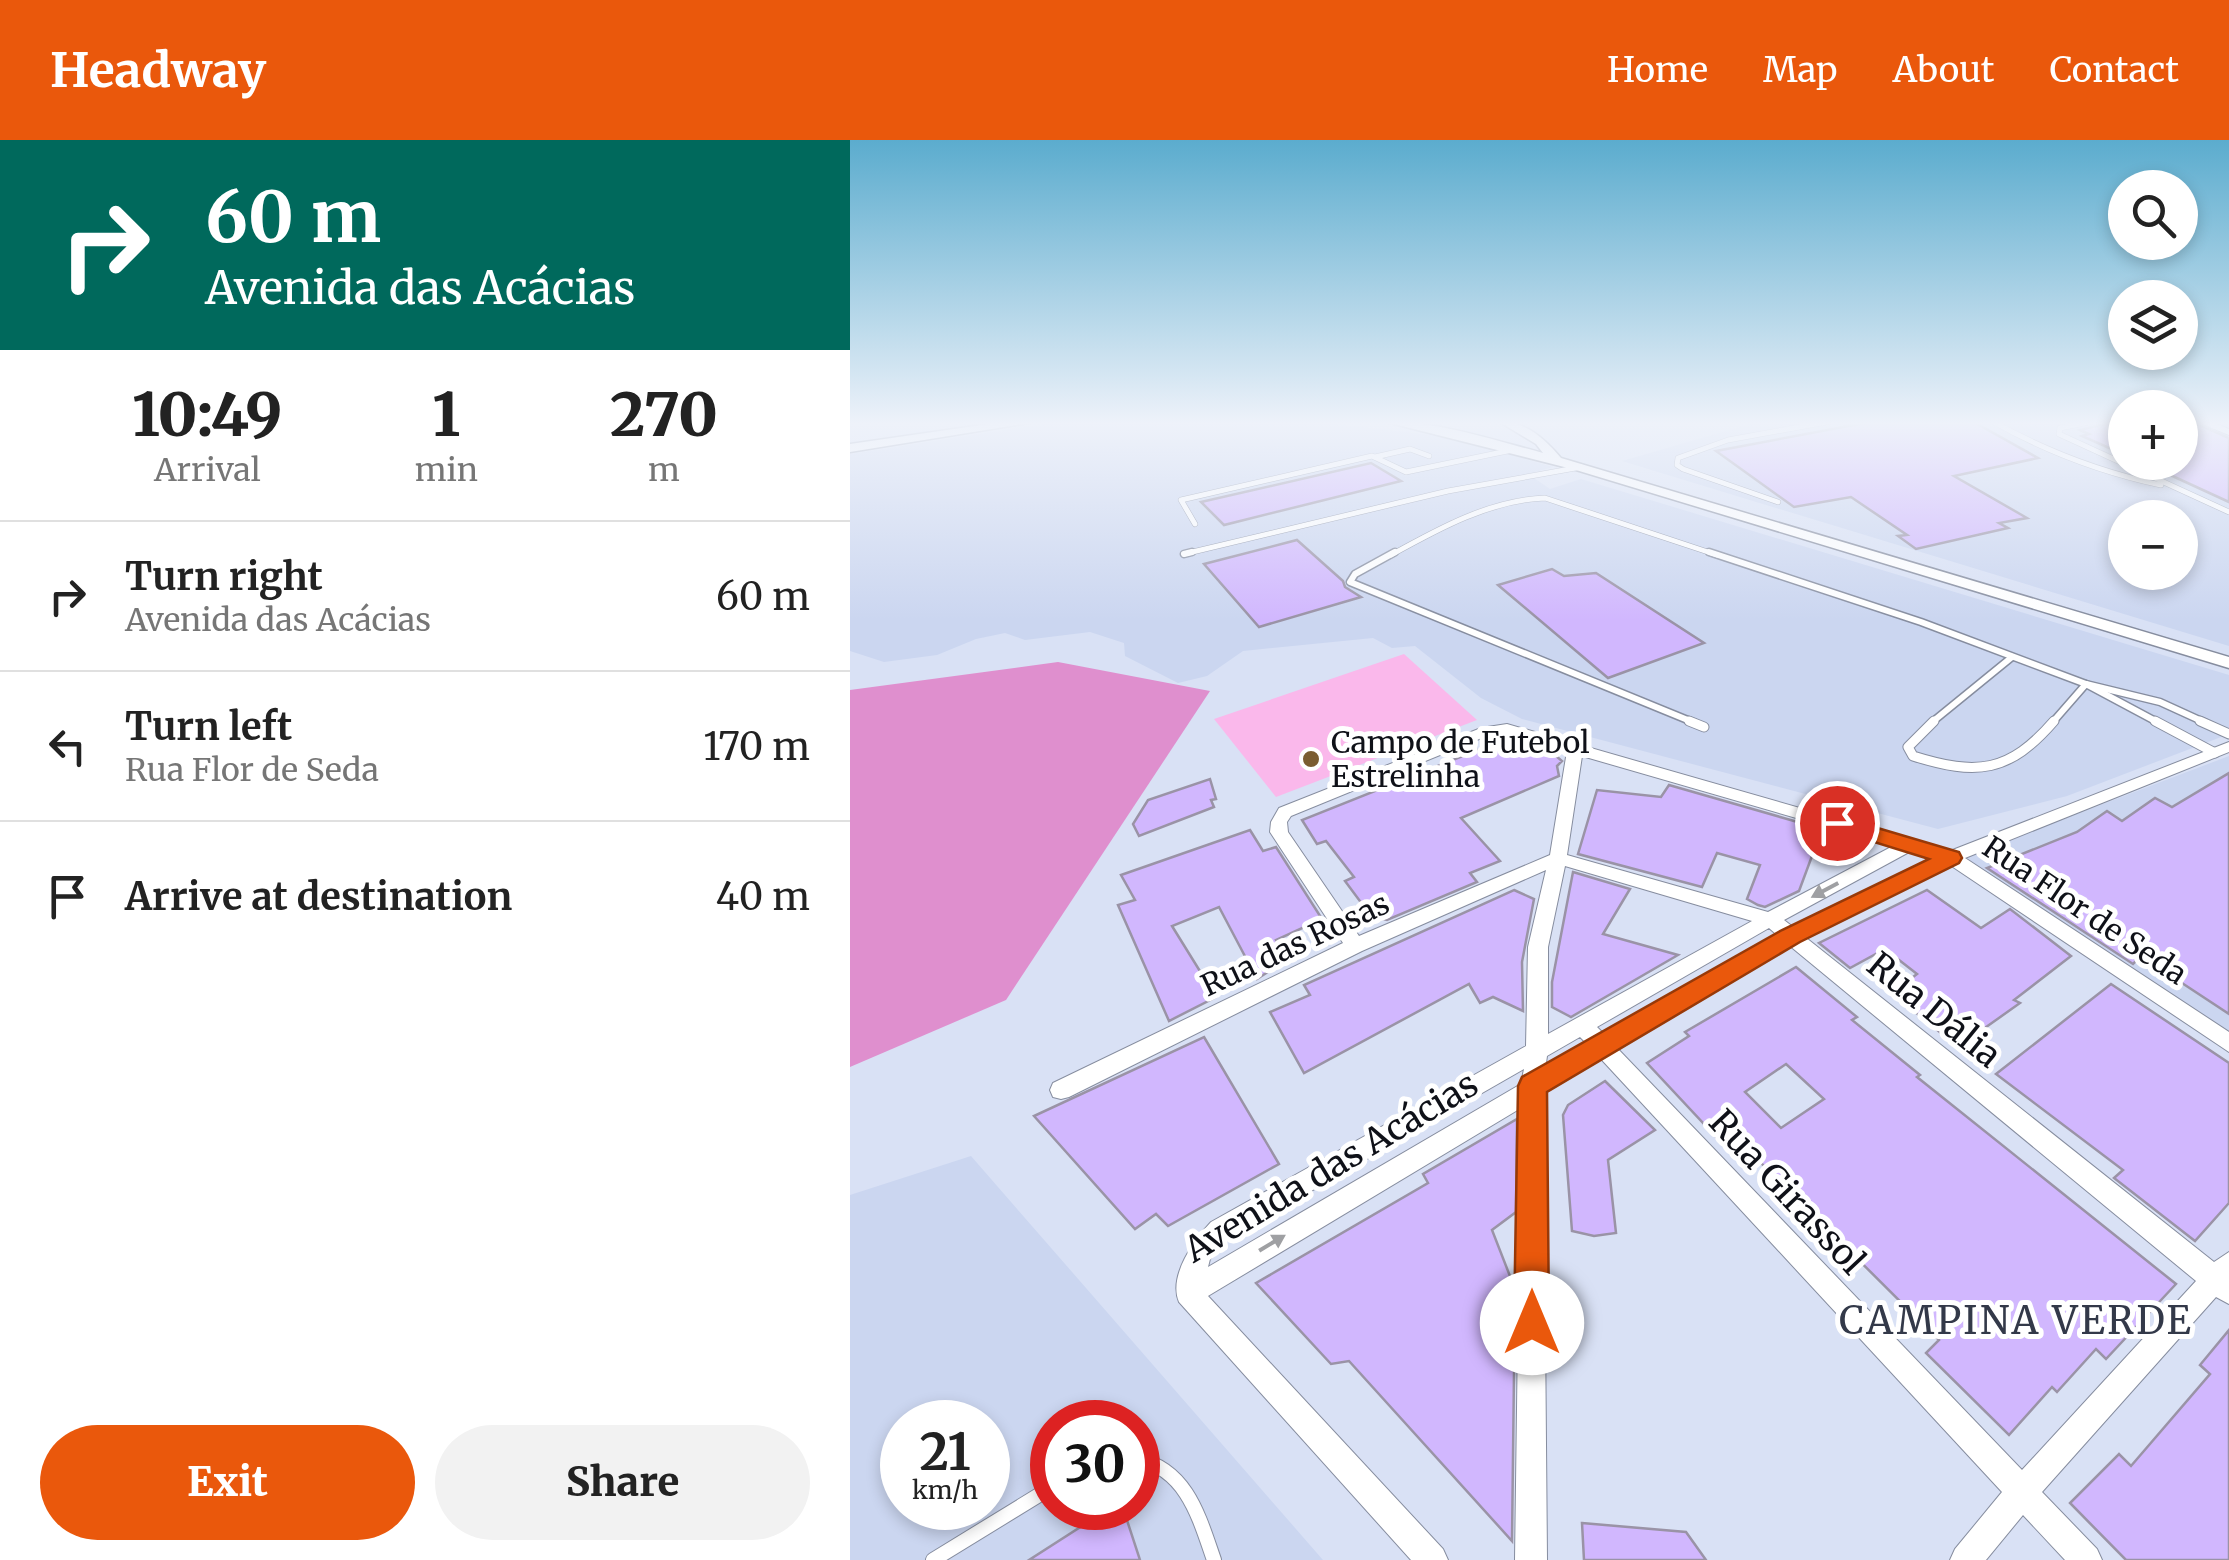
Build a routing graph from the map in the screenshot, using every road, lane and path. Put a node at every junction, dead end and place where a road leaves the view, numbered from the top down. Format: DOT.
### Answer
graph roads {
  1 [pos="1232,487"];
  2 [pos="1478,487"];
  3 [pos="1647,487"];
  4 [pos="1736,487"];
  5 [pos="2172,487"];
  6 [pos="1778,502"];
  7 [pos="2229,512"];
  8 [pos="1196,524"];
  9 [pos="1184,554"];
  10 [pos="2012,657"];
  11 [pos="2229,663"];
  12 [pos="2086,684"];
  13 [pos="1704,727"];
  14 [pos="2229,734"];
  15 [pos="1576,749"];
  16 [pos="2222,750"];
  17 [pos="1912,844"];
  18 [pos="1558,858"];
  19 [pos="1951,858"];
  20 [pos="1770,919"];
  21 [pos="1791,936"];
  22 [pos="1355,946"];
  23 [pos="1592,1036"];
  24 [pos="2229,1042"];
  25 [pos="1537,1052"];
  26 [pos="1532,1086"];
  27 [pos="1062,1090"];
  28 [pos="2224,1278"];
  29 [pos="1188,1293"];
  30 [pos="1160,1468"];
  31 [pos="2022,1492"];
  32 [pos="1030,1500"];
  33 [pos="933,1560"];
  34 [pos="1214,1560"];
  35 [pos="1432,1560"];
  36 [pos="1530,1560"];
  37 [pos="1966,1560"];
  38 [pos="2086,1560"];
  1 -- 8 [label="lane"];
  2 -- 9 [label="lane"];
  3 -- 11 [label="main road"];
  4 -- 6 [label="lane"];
  5 -- 7 [label="lane"];
  10 -- 12 [label="lane"];
  10 -- 12 [label="lane"];
  10 -- 13 [label="lane"];
  12 -- 14 [label="lane"];
  12 -- 16 [label="lane"];
  15 -- 17 [label="street, Rua Flor de Seda"];
  15 -- 18 [label="street"];
  15 -- 22 [label="street, Rua Flor de Seda"];
  16 -- 19 [label="street, Avenida das Acácias"];
  17 -- 19 [label="street, Rua Flor de Seda"];
  17 -- 20 [label="street, Avenida das Acácias, one-way"];
  18 -- 20 [label="street, Rua Dália"];
  18 -- 22 [label="street, Rua das Rosas"];
  18 -- 25 [label="street"];
  19 -- 21 [label="street, Avenida das Acácias"];
  19 -- 24 [label="street, Rua Flor de Seda"];
  20 -- 21 [label="street, Rua Dália"];
  20 -- 23 [label="street, Avenida das Acácias"];
  21 -- 23 [label="street, Avenida das Acácias"];
  21 -- 28 [label="street, Rua Dália"];
  22 -- 27 [label="street, Rua das Rosas"];
  23 -- 25 [label="street, Avenida das Acácias"];
  23 -- 26 [label="street, Avenida das Acácias"];
  23 -- 31 [label="street, Rua Girassol"];
  25 -- 26 [label="street"];
  25 -- 29 [label="street, Avenida das Acácias"];
  29 -- 26 [label="street, Avenida das Acácias, one-way"];
  26 -- 36 [label="street"];
  28 -- 31 [label="street"];
  29 -- 35 [label="street"];
  30 -- 34 [label="lane"];
  31 -- 37 [label="street"];
  31 -- 38 [label="street, Rua Girassol"];
  32 -- 33 [label="lane"];
}
